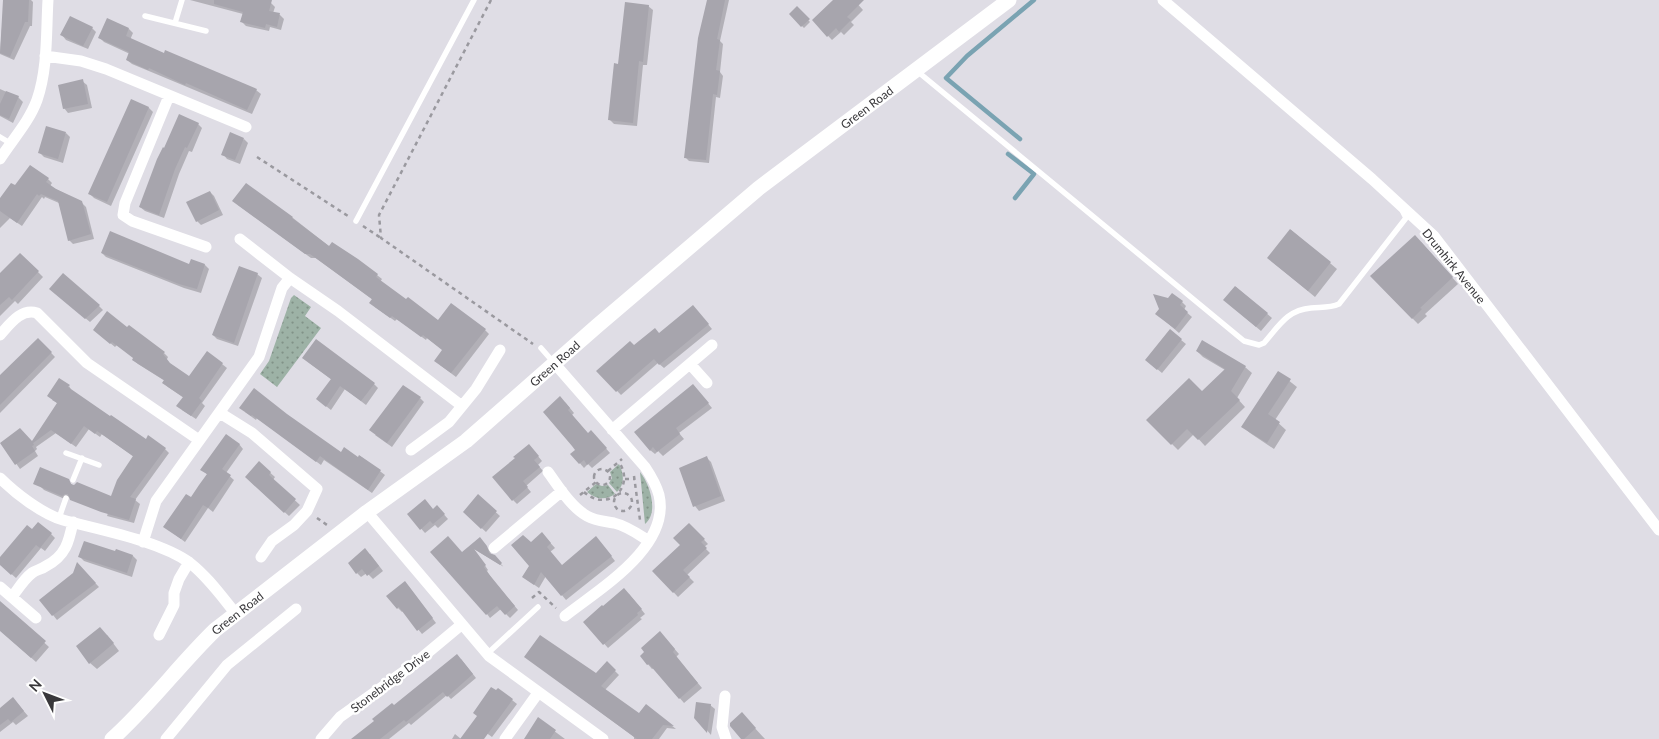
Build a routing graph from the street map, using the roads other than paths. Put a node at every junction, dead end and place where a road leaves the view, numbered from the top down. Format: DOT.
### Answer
graph roads {
  1 [pos="48,0"];
  2 [pos="182,0"];
  3 [pos="474,0"];
  4 [pos="1009,0"];
  5 [pos="1163,0"];
  6 [pos="145,16"];
  7 [pos="175,23"];
  8 [pos="206,31"];
  9 [pos="45,56"];
  10 [pos="916,69"];
  11 [pos="169,96"];
  12 [pos="246,127"];
  13 [pos="5,140"];
  14 [pos="0,159"];
  15 [pos="1402,208"];
  16 [pos="356,221"];
  17 [pos="240,239"];
  18 [pos="206,248"];
  19 [pos="290,278"];
  20 [pos="0,335"];
  21 [pos="712,345"];
  22 [pos="541,348"];
  23 [pos="500,350"];
  24 [pos="555,364"];
  25 [pos="690,364"];
  26 [pos="707,383"];
  27 [pos="462,406"];
  28 [pos="220,413"];
  29 [pos="612,430"];
  30 [pos="199,440"];
  31 [pos="411,450"];
  32 [pos="66,453"];
  33 [pos="82,458"];
  34 [pos="99,465"];
  35 [pos="548,472"];
  36 [pos="0,478"];
  37 [pos="73,480"];
  38 [pos="562,491"];
  39 [pos="66,498"];
  40 [pos="368,512"];
  41 [pos="59,518"];
  42 [pos="73,522"];
  43 [pos="1659,530"];
  44 [pos="649,541"];
  45 [pos="143,542"];
  46 [pos="494,548"];
  47 [pos="261,557"];
  48 [pos="189,562"];
  49 [pos="0,587"];
  50 [pos="12,597"];
  51 [pos="538,607"];
  52 [pos="296,609"];
  53 [pos="236,614"];
  54 [pos="565,616"];
  55 [pos="36,618"];
  56 [pos="461,625"];
  57 [pos="159,635"];
  58 [pos="486,654"];
  59 [pos="538,693"];
  60 [pos="724,696"];
  61 [pos="112,739"];
  62 [pos="166,739"];
  63 [pos="321,739"];
  64 [pos="505,739"];
  65 [pos="603,739"];
  66 [pos="726,739"];
  1 -- 9 [label="street"];
  2 -- 7 [label="lane"];
  3 -- 16 [label="lane"];
  4 -- 10 [label="street, Green Road"];
  5 -- 15 [label="street, Drumhirk Avenue"];
  6 -- 7 [label="lane"];
  7 -- 8 [label="lane"];
  9 -- 11 [label="street"];
  9 -- 13 [label="street"];
  10 -- 15 [label="lane"];
  10 -- 24 [label="street, Green Road"];
  11 -- 12 [label="street"];
  11 -- 18 [label="street"];
  13 -- 14 [label="street"];
  15 -- 43 [label="street, Drumhirk Avenue"];
  17 -- 19 [label="street"];
  19 -- 27 [label="street"];
  19 -- 28 [label="street"];
  20 -- 30 [label="street"];
  21 -- 25 [label="street"];
  22 -- 24 [label="lane"];
  23 -- 27 [label="street"];
  24 -- 29 [label="street"];
  24 -- 40 [label="street, Green Road"];
  25 -- 26 [label="street"];
  25 -- 29 [label="street"];
  27 -- 31 [label="street"];
  28 -- 30 [label="street"];
  28 -- 47 [label="street"];
  29 -- 44 [label="street"];
  30 -- 45 [label="street"];
  32 -- 33 [label="lane"];
  33 -- 34 [label="lane"];
  33 -- 37 [label="lane"];
  35 -- 38 [label="street"];
  36 -- 41 [label="street"];
  38 -- 44 [label="street"];
  38 -- 46 [label="street"];
  39 -- 41 [label="lane"];
  40 -- 53 [label="street, Green Road"];
  40 -- 56 [label="street"];
  41 -- 42 [label="street"];
  42 -- 45 [label="street"];
  42 -- 50 [label="street"];
  44 -- 54 [label="street"];
  45 -- 48 [label="street"];
  48 -- 53 [label="street"];
  48 -- 57 [label="street"];
  49 -- 50 [label="street"];
  50 -- 55 [label="street"];
  51 -- 58 [label="lane"];
  52 -- 62 [label="street"];
  53 -- 61 [label="street, Green Road"];
  56 -- 58 [label="street"];
  56 -- 63 [label="street, Stonebridge Drive"];
  58 -- 59 [label="street"];
  59 -- 64 [label="street"];
  59 -- 65 [label="street"];
  60 -- 66 [label="street"];
}
